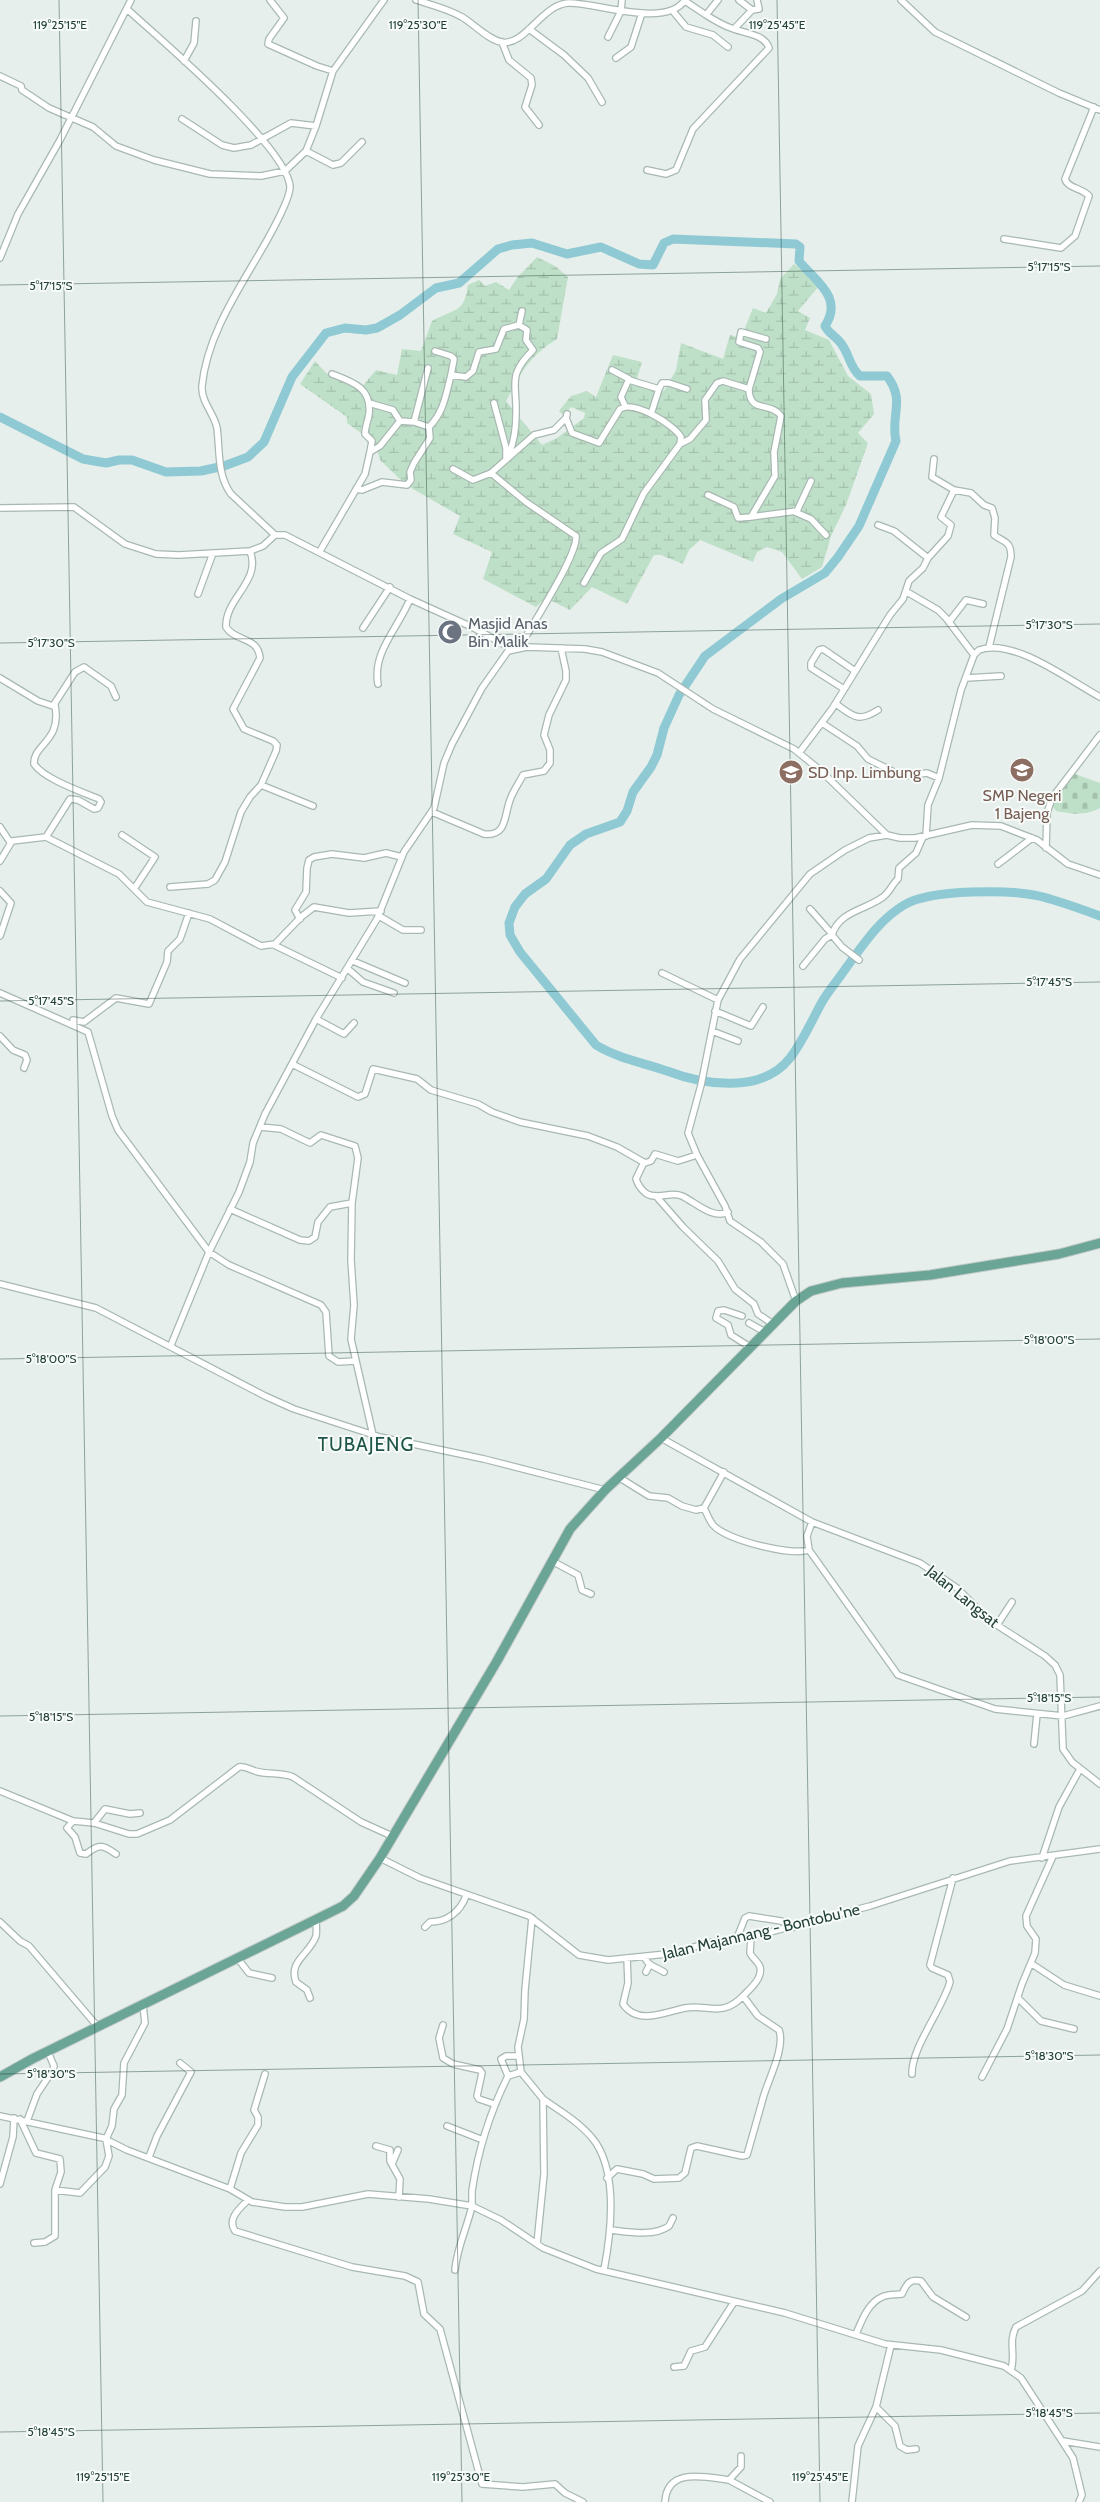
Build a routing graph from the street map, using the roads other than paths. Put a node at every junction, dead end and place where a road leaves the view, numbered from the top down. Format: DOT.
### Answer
graph roads {
  1 [pos="131,0"];
  2 [pos="270,0"];
  3 [pos="384,0"];
  4 [pos="416,0"];
  5 [pos="622,0"];
  6 [pos="685,0"];
  7 [pos="718,0"];
  8 [pos="739,0"];
  9 [pos="757,0"];
  10 [pos="901,0"];
  11 [pos="127,9"];
  12 [pos="672,10"];
  13 [pos="752,10"];
  14 [pos="621,11"];
  15 [pos="642,13"];
  16 [pos="706,15"];
  17 [pos="196,21"];
  18 [pos="529,28"];
  19 [pos="734,29"];
  20 [pos="608,37"];
  21 [pos="502,42"];
  22 [pos="728,47"];
  23 [pos="616,58"];
  24 [pos="184,61"];
  25 [pos="333,71"];
  26 [pos="0,76"];
  27 [pos="602,102"];
  28 [pos="1094,107"];
  29 [pos="1100,110"];
  30 [pos="72,116"];
  31 [pos="182,119"];
  32 [pos="539,125"];
  33 [pos="316,126"];
  34 [pos="262,138"];
  35 [pos="362,142"];
  36 [pos="306,151"];
  37 [pos="647,170"];
  38 [pos="285,172"];
  39 [pos="1004,239"];
  40 [pos="0,258"];
  41 [pos="522,311"];
  42 [pos="519,325"];
  43 [pos="766,339"];
  44 [pos="434,351"];
  45 [pos="428,368"];
  46 [pos="612,370"];
  47 [pos="332,374"];
  48 [pos="451,375"];
  49 [pos="629,380"];
  50 [pos="659,389"];
  51 [pos="687,389"];
  52 [pos="750,389"];
  53 [pos="369,403"];
  54 [pos="494,403"];
  55 [pos="625,406"];
  56 [pos="651,414"];
  57 [pos="400,421"];
  58 [pos="414,422"];
  59 [pos="429,427"];
  60 [pos="680,444"];
  61 [pos="370,452"];
  62 [pos="507,457"];
  63 [pos="934,459"];
  64 [pos="453,469"];
  65 [pos="491,473"];
  66 [pos="811,481"];
  67 [pos="356,489"];
  68 [pos="954,490"];
  69 [pos="708,495"];
  70 [pos="0,508"];
  71 [pos="795,512"];
  72 [pos="751,517"];
  73 [pos="878,525"];
  74 [pos="826,534"];
  75 [pos="275,535"];
  76 [pos="250,551"];
  77 [pos="320,551"];
  78 [pos="213,553"];
  79 [pos="928,558"];
  80 [pos="584,583"];
  81 [pos="390,588"];
  82 [pos="907,592"];
  83 [pos="198,594"];
  84 [pos="410,599"];
  85 [pos="983,604"];
  86 [pos="949,622"];
  87 [pos="364,628"];
  88 [pos="520,647"];
  89 [pos="989,647"];
  90 [pos="561,648"];
  91 [pos="512,649"];
  92 [pos="974,655"];
  93 [pos="855,671"];
  94 [pos="1001,676"];
  95 [pos="0,678"];
  96 [pos="966,678"];
  97 [pos="378,684"];
  98 [pos="844,689"];
  99 [pos="116,697"];
  100 [pos="1100,697"];
  101 [pos="836,704"];
  102 [pos="55,705"];
  103 [pos="878,710"];
  104 [pos="822,723"];
  105 [pos="1100,735"];
  106 [pos="799,753"];
  107 [pos="940,778"];
  108 [pos="262,785"];
  109 [pos="313,806"];
  110 [pos="432,812"];
  111 [pos="0,827"];
  112 [pos="122,835"];
  113 [pos="887,835"];
  114 [pos="924,836"];
  115 [pos="46,837"];
  116 [pos="1032,838"];
  117 [pos="10,842"];
  118 [pos="1046,848"];
  119 [pos="402,857"];
  120 [pos="0,861"];
  121 [pos="998,864"];
  122 [pos="1100,875"];
  123 [pos="170,887"];
  124 [pos="134,889"];
  125 [pos="0,891"];
  126 [pos="810,909"];
  127 [pos="189,913"];
  128 [pos="380,914"];
  129 [pos="300,919"];
  130 [pos="421,930"];
  131 [pos="832,934"];
  132 [pos="0,936"];
  133 [pos="274,945"];
  134 [pos="858,960"];
  135 [pos="353,961"];
  136 [pos="803,966"];
  137 [pos="348,969"];
  138 [pos="662,973"];
  139 [pos="342,978"];
  140 [pos="406,983"];
  141 [pos="0,993"];
  142 [pos="394,993"];
  143 [pos="718,1000"];
  144 [pos="762,1007"];
  145 [pos="715,1011"];
  146 [pos="60,1019"];
  147 [pos="316,1019"];
  148 [pos="354,1023"];
  149 [pos="712,1031"];
  150 [pos="0,1036"];
  151 [pos="738,1041"];
  152 [pos="292,1064"];
  153 [pos="24,1068"];
  154 [pos="260,1127"];
  155 [pos="697,1154"];
  156 [pos="644,1162"];
  157 [pos="656,1196"];
  158 [pos="352,1202"];
  159 [pos="230,1209"];
  160 [pos="728,1212"];
  161 [pos="1100,1243"];
  162 [pos="209,1252"];
  163 [pos="0,1284"];
  164 [pos="796,1301"];
  165 [pos="742,1316"];
  166 [pos="749,1323"];
  167 [pos="773,1324"];
  168 [pos="765,1332"];
  169 [pos="171,1345"];
  170 [pos="750,1346"];
  171 [pos="355,1361"];
  172 [pos="374,1435"];
  173 [pos="661,1438"];
  174 [pos="724,1472"];
  175 [pos="620,1478"];
  176 [pos="605,1490"];
  177 [pos="704,1508"];
  178 [pos="812,1522"];
  179 [pos="809,1550"];
  180 [pos="552,1561"];
  181 [pos="591,1594"];
  182 [pos="1012,1602"];
  183 [pos="997,1625"];
  184 [pos="1100,1706"];
  185 [pos="1037,1714"];
  186 [pos="1063,1716"];
  187 [pos="1034,1744"];
  188 [pos="1080,1769"];
  189 [pos="1100,1784"];
  190 [pos="0,1791"];
  191 [pos="140,1813"];
  192 [pos="73,1821"];
  193 [pos="94,1823"];
  194 [pos="392,1836"];
  195 [pos="1100,1849"];
  196 [pos="116,1854"];
  197 [pos="1053,1856"];
  198 [pos="380,1858"];
  199 [pos="1042,1858"];
  200 [pos="953,1878"];
  201 [pos="466,1896"];
  202 [pos="532,1918"];
  203 [pos="316,1920"];
  204 [pos="0,1922"];
  205 [pos="794,1926"];
  206 [pos="425,1927"];
  207 [pos="751,1937"];
  208 [pos="737,1938"];
  209 [pos="644,1957"];
  210 [pos="238,1958"];
  211 [pos="627,1958"];
  212 [pos="650,1964"];
  213 [pos="1032,1964"];
  214 [pos="646,1972"];
  215 [pos="664,1972"];
  216 [pos="272,1978"];
  217 [pos="743,1996"];
  218 [pos="1100,1996"];
  219 [pos="310,1998"];
  220 [pos="1018,1998"];
  221 [pos="143,2005"];
  222 [pos="443,2025"];
  223 [pos="98,2027"];
  224 [pos="1074,2029"];
  225 [pos="48,2052"];
  226 [pos="520,2056"];
  227 [pos="180,2063"];
  228 [pos="522,2072"];
  229 [pos="264,2074"];
  230 [pos="912,2074"];
  231 [pos="508,2076"];
  232 [pos="982,2077"];
  233 [pos="0,2078"];
  234 [pos="543,2098"];
  235 [pos="494,2104"];
  236 [pos="0,2116"];
  237 [pos="20,2119"];
  238 [pos="447,2126"];
  239 [pos="106,2140"];
  240 [pos="483,2140"];
  241 [pos="376,2146"];
  242 [pos="398,2150"];
  243 [pos="149,2157"];
  244 [pos="392,2164"];
  245 [pos="607,2178"];
  246 [pos="0,2184"];
  247 [pos="55,2190"];
  248 [pos="230,2190"];
  249 [pos="400,2197"];
  250 [pos="247,2201"];
  251 [pos="472,2206"];
  252 [pos="673,2218"];
  253 [pos="611,2230"];
  254 [pos="34,2243"];
  255 [pos="537,2244"];
  256 [pos="454,2270"];
  257 [pos="604,2270"];
  258 [pos="1100,2271"];
  259 [pos="734,2302"];
  260 [pos="966,2317"];
  261 [pos="856,2334"];
  262 [pos="891,2345"];
  263 [pos="674,2367"];
  264 [pos="1011,2370"];
  265 [pos="876,2407"];
  266 [pos="1064,2441"];
  267 [pos="1100,2448"];
  268 [pos="916,2449"];
  269 [pos="740,2456"];
  270 [pos="729,2480"];
  271 [pos="584,2502"];
  272 [pos="665,2502"];
  273 [pos="770,2502"];
  274 [pos="852,2502"];
  275 [pos="1079,2502"];
  1 -- 11 [label="street"];
  2 -- 25 [label="street"];
  3 -- 25 [label="street"];
  4 -- 21 [label="street"];
  5 -- 14 [label="street"];
  6 -- 12 [label="street"];
  6 -- 16 [label="street"];
  7 -- 16 [label="street"];
  8 -- 13 [label="street"];
  9 -- 13 [label="street"];
  10 -- 28 [label="street"];
  11 -- 24 [label="street"];
  11 -- 30 [label="street"];
  12 -- 15 [label="street"];
  12 -- 22 [label="street"];
  13 -- 19 [label="street"];
  14 -- 15 [label="street"];
  14 -- 18 [label="street"];
  14 -- 20 [label="street"];
  15 -- 23 [label="street"];
  16 -- 19 [label="street"];
  17 -- 24 [label="street"];
  18 -- 21 [label="street"];
  18 -- 27 [label="street"];
  19 -- 37 [label="street"];
  21 -- 32 [label="street"];
  24 -- 34 [label="street"];
  25 -- 33 [label="street"];
  26 -- 30 [label="street"];
  28 -- 29 [label="street"];
  28 -- 39 [label="street"];
  30 -- 38 [label="street"];
  30 -- 40 [label="street"];
  31 -- 34 [label="street"];
  33 -- 34 [label="street"];
  33 -- 36 [label="street"];
  34 -- 38 [label="street"];
  35 -- 36 [label="street"];
  36 -- 38 [label="street"];
  38 -- 75 [label="street"];
  41 -- 42 [label="street"];
  42 -- 48 [label="street"];
  42 -- 62 [label="street"];
  43 -- 52 [label="street"];
  44 -- 48 [label="street"];
  45 -- 58 [label="street"];
  46 -- 49 [label="street"];
  47 -- 53 [label="street"];
  48 -- 59 [label="street"];
  49 -- 50 [label="street"];
  49 -- 55 [label="street"];
  50 -- 51 [label="street"];
  50 -- 56 [label="street"];
  52 -- 60 [label="street"];
  52 -- 72 [label="street"];
  53 -- 57 [label="street"];
  53 -- 61 [label="street"];
  54 -- 62 [label="street"];
  55 -- 56 [label="street"];
  55 -- 62 [label="street"];
  56 -- 60 [label="street"];
  57 -- 58 [label="street"];
  57 -- 61 [label="street"];
  58 -- 59 [label="street"];
  59 -- 67 [label="street"];
  60 -- 80 [label="street"];
  61 -- 67 [label="street"];
  62 -- 65 [label="street"];
  63 -- 68 [label="street"];
  64 -- 65 [label="street"];
  65 -- 88 [label="street"];
  66 -- 71 [label="street"];
  67 -- 77 [label="street"];
  68 -- 79 [label="street"];
  68 -- 89 [label="street"];
  69 -- 72 [label="street"];
  70 -- 78 [label="street"];
  71 -- 72 [label="street"];
  71 -- 74 [label="street"];
  73 -- 79 [label="street"];
  75 -- 76 [label="street"];
  75 -- 77 [label="street"];
  76 -- 78 [label="street"];
  76 -- 108 [label="street"];
  77 -- 81 [label="street"];
  78 -- 83 [label="street"];
  79 -- 82 [label="street"];
  81 -- 84 [label="street"];
  81 -- 87 [label="street"];
  82 -- 86 [label="street"];
  82 -- 93 [label="street"];
  84 -- 91 [label="street"];
  84 -- 97 [label="street"];
  85 -- 86 [label="street"];
  86 -- 92 [label="street"];
  88 -- 90 [label="street"];
  88 -- 91 [label="street"];
  89 -- 92 [label="street"];
  89 -- 100 [label="street"];
  90 -- 106 [label="street"];
  90 -- 110 [label="street"];
  91 -- 110 [label="street"];
  92 -- 96 [label="street"];
  93 -- 98 [label="street"];
  93 -- 98 [label="street"];
  94 -- 96 [label="street"];
  95 -- 102 [label="street"];
  96 -- 107 [label="street"];
  98 -- 101 [label="street"];
  99 -- 102 [label="street"];
  101 -- 103 [label="street"];
  101 -- 104 [label="street"];
  102 -- 115 [label="street"];
  104 -- 106 [label="street"];
  104 -- 107 [label="street"];
  105 -- 118 [label="street"];
  106 -- 113 [label="street"];
  107 -- 114 [label="street"];
  108 -- 109 [label="street"];
  108 -- 123 [label="street"];
  110 -- 119 [label="street"];
  111 -- 117 [label="street"];
  112 -- 124 [label="street"];
  113 -- 114 [label="street"];
  113 -- 143 [label="street"];
  114 -- 116 [label="street"];
  114 -- 131 [label="street"];
  115 -- 117 [label="street"];
  115 -- 124 [label="street"];
  116 -- 118 [label="street"];
  116 -- 121 [label="street"];
  117 -- 120 [label="street"];
  118 -- 122 [label="street"];
  119 -- 128 [label="street"];
  119 -- 129 [label="street"];
  124 -- 127 [label="street"];
  125 -- 132 [label="street"];
  126 -- 131 [label="street"];
  127 -- 133 [label="street"];
  127 -- 146 [label="street"];
  128 -- 129 [label="street"];
  128 -- 130 [label="street"];
  128 -- 135 [label="street"];
  129 -- 133 [label="street"];
  131 -- 134 [label="street"];
  131 -- 136 [label="street"];
  133 -- 139 [label="street"];
  135 -- 137 [label="street"];
  135 -- 140 [label="street"];
  137 -- 139 [label="street"];
  137 -- 142 [label="street"];
  138 -- 143 [label="street"];
  139 -- 147 [label="street"];
  141 -- 146 [label="street"];
  143 -- 145 [label="street"];
  144 -- 145 [label="street"];
  145 -- 149 [label="street"];
  146 -- 162 [label="street"];
  147 -- 148 [label="street"];
  147 -- 152 [label="street"];
  149 -- 151 [label="street"];
  149 -- 155 [label="street"];
  150 -- 153 [label="street"];
  152 -- 154 [label="street"];
  152 -- 156 [label="street"];
  154 -- 158 [label="street"];
  154 -- 159 [label="street"];
  155 -- 156 [label="street"];
  155 -- 160 [label="street"];
  156 -- 157 [label="street"];
  157 -- 160 [label="street"];
  157 -- 167 [label="street"];
  158 -- 159 [label="street"];
  158 -- 171 [label="street"];
  159 -- 162 [label="street"];
  160 -- 164 [label="street"];
  161 -- 164 [label="main road"];
  162 -- 169 [label="street"];
  162 -- 171 [label="street"];
  163 -- 169 [label="street"];
  164 -- 167 [label="main road"];
  165 -- 170 [label="street"];
  166 -- 168 [label="street"];
  167 -- 168 [label="main road"];
  168 -- 170 [label="main road"];
  169 -- 172 [label="street"];
  170 -- 173 [label="main road"];
  171 -- 172 [label="street"];
  172 -- 176 [label="street"];
  173 -- 174 [label="street, Jalan Langsat"];
  173 -- 175 [label="main road"];
  174 -- 177 [label="street"];
  174 -- 178 [label="street, Jalan Langsat"];
  175 -- 176 [label="main road"];
  175 -- 177 [label="street"];
  176 -- 180 [label="main road"];
  177 -- 179 [label="street"];
  178 -- 179 [label="street"];
  178 -- 183 [label="street, Jalan Langsat"];
  179 -- 185 [label="street"];
  180 -- 181 [label="street"];
  180 -- 194 [label="main road"];
  182 -- 183 [label="street"];
  183 -- 186 [label="street, Jalan Langsat"];
  184 -- 186 [label="street"];
  185 -- 186 [label="street"];
  185 -- 187 [label="street"];
  186 -- 188 [label="street, Jalan Langsat"];
  188 -- 189 [label="street, Jalan Langsat"];
  188 -- 199 [label="street"];
  190 -- 192 [label="street"];
  191 -- 193 [label="street"];
  192 -- 193 [label="street"];
  192 -- 196 [label="street"];
  193 -- 194 [label="street"];
  194 -- 198 [label="main road"];
  195 -- 197 [label="street, Jalan Majannang - Bontobu'ne"];
  197 -- 199 [label="street, Jalan Majannang - Bontobu'ne"];
  197 -- 213 [label="street"];
  198 -- 201 [label="street, Jalan Majannang - Bontobu'ne"];
  198 -- 203 [label="main road"];
  199 -- 200 [label="street, Jalan Majannang - Bontobu'ne"];
  200 -- 205 [label="street, Jalan Majannang - Bontobu'ne"];
  200 -- 230 [label="street"];
  201 -- 202 [label="street, Jalan Majannang - Bontobu'ne"];
  201 -- 206 [label="street"];
  202 -- 211 [label="street, Jalan Majannang - Bontobu'ne"];
  202 -- 226 [label="street"];
  203 -- 210 [label="main road"];
  203 -- 219 [label="street"];
  204 -- 223 [label="street"];
  205 -- 207 [label="street, Jalan Majannang - Bontobu'ne"];
  205 -- 208 [label="street"];
  207 -- 208 [label="street, Jalan Majannang - Bontobu'ne"];
  207 -- 217 [label="street"];
  208 -- 209 [label="street, Jalan Majannang - Bontobu'ne"];
  209 -- 211 [label="street, Jalan Majannang - Bontobu'ne"];
  209 -- 212 [label="street"];
  210 -- 216 [label="street"];
  210 -- 221 [label="main road"];
  211 -- 217 [label="street"];
  212 -- 214 [label="street"];
  212 -- 215 [label="street"];
  213 -- 218 [label="street"];
  213 -- 220 [label="street"];
  217 -- 245 [label="street"];
  220 -- 224 [label="street"];
  220 -- 232 [label="street"];
  221 -- 223 [label="main road"];
  221 -- 239 [label="street"];
  222 -- 235 [label="street"];
  223 -- 225 [label="main road"];
  225 -- 233 [label="main road"];
  225 -- 237 [label="street"];
  226 -- 228 [label="street"];
  226 -- 231 [label="street"];
  227 -- 243 [label="street"];
  228 -- 231 [label="street"];
  228 -- 234 [label="street"];
  229 -- 248 [label="street"];
  231 -- 235 [label="street"];
  234 -- 245 [label="street"];
  234 -- 255 [label="street"];
  235 -- 240 [label="street"];
  236 -- 237 [label="street"];
  237 -- 239 [label="street"];
  237 -- 246 [label="street"];
  237 -- 247 [label="street"];
  238 -- 240 [label="street"];
  239 -- 243 [label="street"];
  239 -- 247 [label="street"];
  240 -- 251 [label="street"];
  241 -- 244 [label="street"];
  242 -- 244 [label="street"];
  243 -- 248 [label="street"];
  244 -- 249 [label="street"];
  245 -- 253 [label="street"];
  247 -- 254 [label="street"];
  248 -- 250 [label="street"];
  249 -- 250 [label="street"];
  249 -- 251 [label="street"];
  250 -- 271 [label="street"];
  251 -- 255 [label="street"];
  251 -- 256 [label="street"];
  252 -- 253 [label="street"];
  253 -- 257 [label="street"];
  255 -- 257 [label="street"];
  257 -- 259 [label="street"];
  258 -- 264 [label="street"];
  259 -- 261 [label="street"];
  259 -- 263 [label="street"];
  260 -- 261 [label="street"];
  261 -- 262 [label="street"];
  262 -- 264 [label="street"];
  262 -- 265 [label="street"];
  264 -- 266 [label="street"];
  265 -- 268 [label="street"];
  265 -- 274 [label="street"];
  266 -- 267 [label="street"];
  266 -- 275 [label="street"];
  269 -- 270 [label="street"];
  270 -- 272 [label="street"];
  270 -- 273 [label="street"];
}
